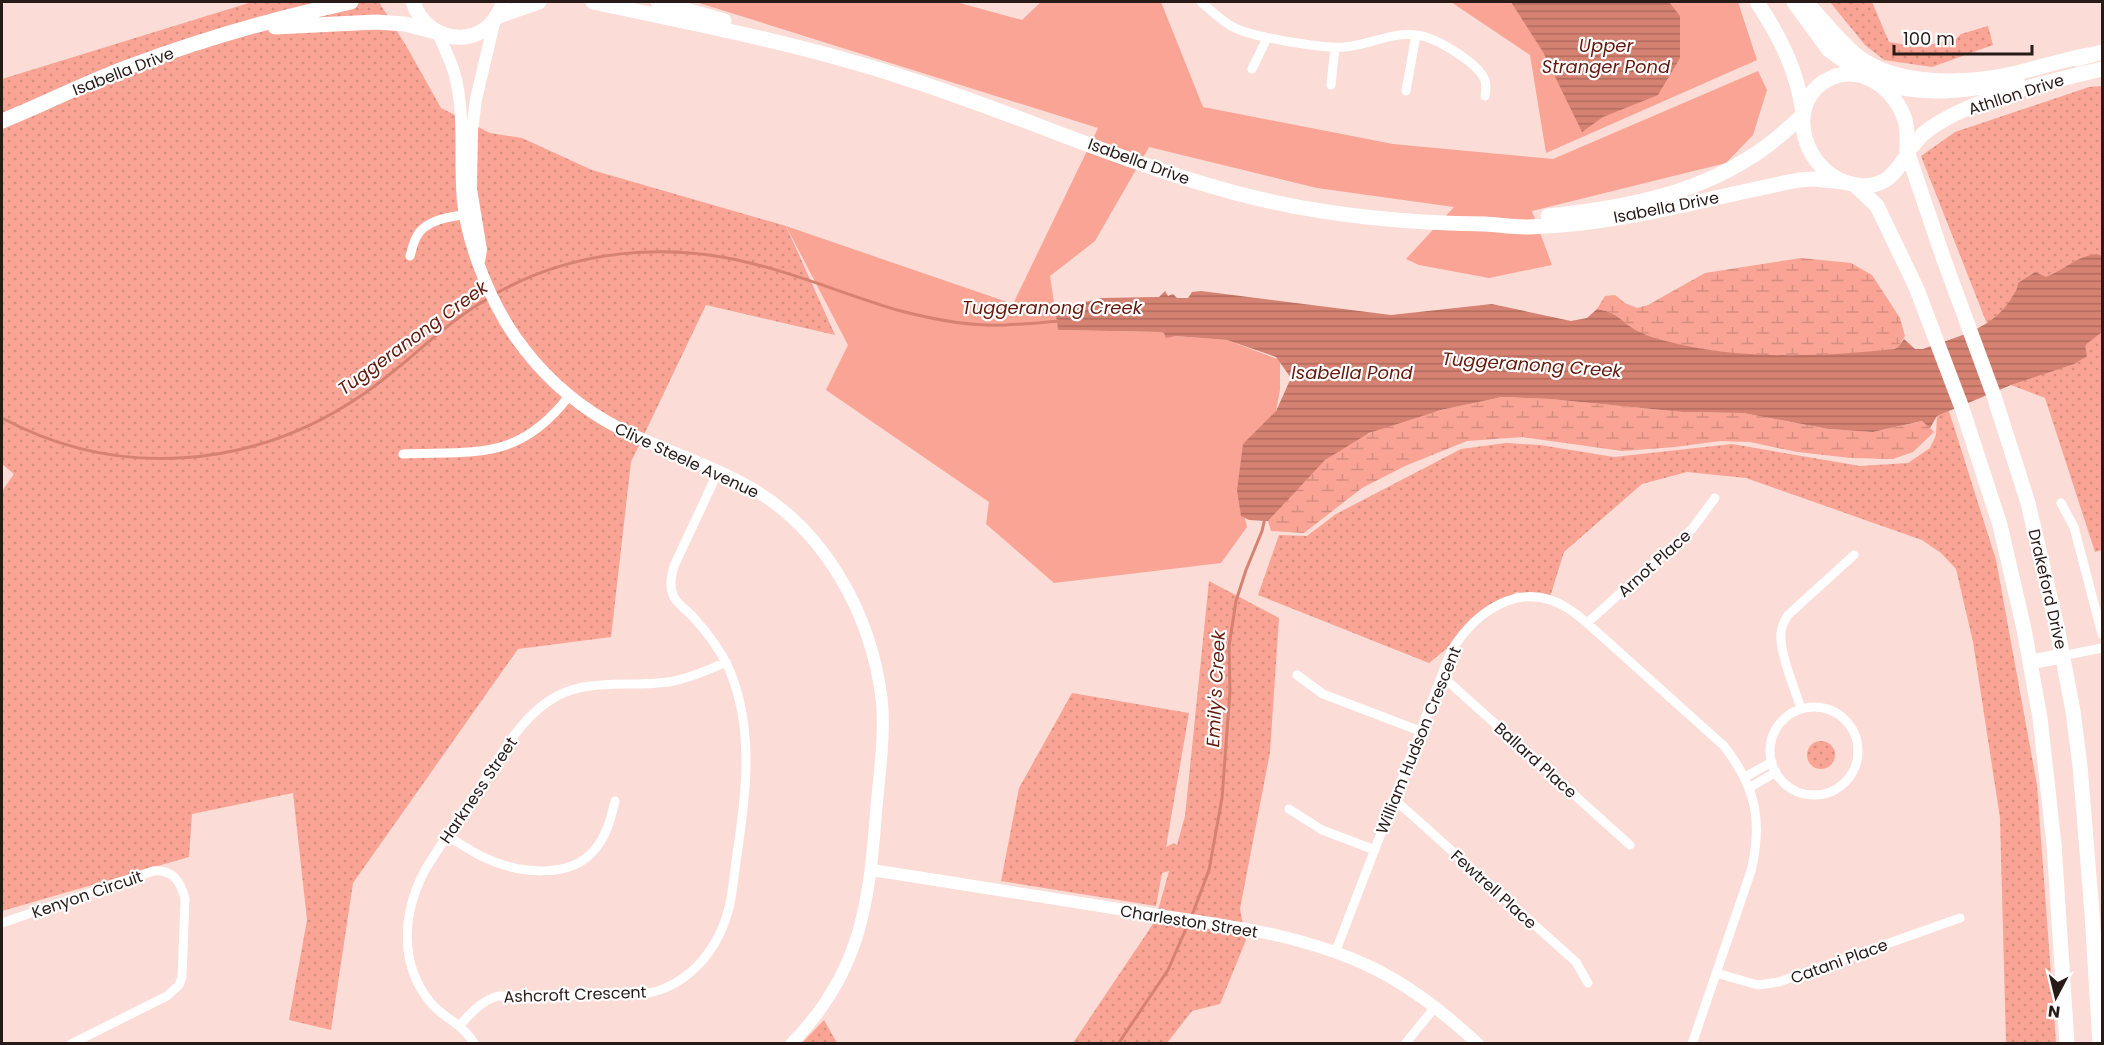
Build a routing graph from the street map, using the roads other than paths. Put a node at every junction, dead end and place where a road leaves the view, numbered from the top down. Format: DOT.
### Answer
graph roads {
  1 [pos="351,2"];
  2 [pos="413,2"];
  3 [pos="503,2"];
  4 [pos="539,2"];
  5 [pos="593,2"];
  6 [pos="658,2"];
  7 [pos="1201,2"];
  8 [pos="1757,2"];
  9 [pos="1794,2"];
  10 [pos="1806,2"];
  11 [pos="495,18"];
  12 [pos="247,29"];
  13 [pos="437,32"];
  14 [pos="1416,34"];
  15 [pos="1267,38"];
  16 [pos="800,47"];
  17 [pos="1335,47"];
  18 [pos="2095,53"];
  19 [pos="1252,69"];
  20 [pos="2103,69"];
  21 [pos="1875,81"];
  22 [pos="1331,85"];
  23 [pos="1406,91"];
  24 [pos="1485,96"];
  25 [pos="1803,113"];
  26 [pos="2,121"];
  27 [pos="1908,153"];
  28 [pos="1849,184"];
  29 [pos="467,189"];
  30 [pos="469,214"];
  31 [pos="1489,224"];
  32 [pos="410,256"];
  33 [pos="569,396"];
  34 [pos="403,454"];
  35 [pos="718,472"];
  36 [pos="1715,498"];
  37 [pos="2061,503"];
  38 [pos="1854,555"];
  39 [pos="1587,623"];
  40 [pos="2103,634"];
  41 [pos="2103,648"];
  42 [pos="2062,656"];
  43 [pos="726,662"];
  44 [pos="2031,662"];
  45 [pos="1297,675"];
  46 [pos="1442,676"];
  47 [pos="1801,709"];
  48 [pos="1420,731"];
  49 [pos="1772,762"];
  50 [pos="1776,772"];
  51 [pos="1745,777"];
  52 [pos="1749,788"];
  53 [pos="1394,799"];
  54 [pos="615,801"];
  55 [pos="1289,809"];
  56 [pos="447,836"];
  57 [pos="1630,845"];
  58 [pos="1375,850"];
  59 [pos="872,870"];
  60 [pos="1960,918"];
  61 [pos="2,923"];
  62 [pos="1335,953"];
  63 [pos="1716,973"];
  64 [pos="1588,983"];
  65 [pos="1435,1007"];
  66 [pos="459,1026"];
  67 [pos="91,1034"];
  68 [pos="2101,1036"];
  69 [pos="71,1044"];
  70 [pos="96,1044"];
  71 [pos="475,1044"];
  72 [pos="791,1044"];
  73 [pos="1405,1044"];
  74 [pos="1478,1044"];
  75 [pos="1692,1044"];
  76 [pos="2067,1044"];
  1 -- 12 [label="main road, Isabella Drive"];
  2 -- 13 [label="main road"];
  3 -- 11 [label="main road"];
  4 -- 11 [label="main road"];
  5 -- 16 [label="main road, Isabella Drive"];
  6 -- 16 [label="main road, Isabella Drive"];
  7 -- 15 [label="street"];
  8 -- 25 [label="main road"];
  9 -- 21 [label="main road"];
  10 -- 18 [label="main road"];
  11 -- 13 [label="main road, Isabella Drive"];
  11 -- 29 [label="street, Clive Steele Avenue"];
  12 -- 13 [label="main road, Isabella Drive"];
  12 -- 26 [label="main road, Isabella Drive"];
  13 -- 29 [label="street, Clive Steele Avenue"];
  14 -- 17 [label="street"];
  14 -- 23 [label="street"];
  14 -- 24 [label="street"];
  15 -- 17 [label="street"];
  15 -- 19 [label="street"];
  16 -- 31 [label="main road, Isabella Drive"];
  17 -- 22 [label="street"];
  18 -- 21 [label="main road, Athllon Drive"];
  20 -- 27 [label="main road, Athllon Drive"];
  21 -- 25 [label="main road"];
  21 -- 27 [label="main road"];
  25 -- 28 [label="main road"];
  25 -- 31 [label="main road, Isabella Drive"];
  27 -- 28 [label="main road"];
  27 -- 42 [label="main road, Drakeford Drive"];
  28 -- 31 [label="main road, Isabella Drive"];
  28 -- 44 [label="main road, Drakeford Drive"];
  29 -- 30 [label="street, Clive Steele Avenue"];
  30 -- 32 [label="street"];
  30 -- 33 [label="street, Clive Steele Avenue"];
  33 -- 34 [label="street"];
  33 -- 35 [label="street, Clive Steele Avenue"];
  35 -- 43 [label="street, Ashcroft Crescent"];
  35 -- 59 [label="street, Clive Steele Avenue"];
  36 -- 39 [label="street, Arnot Place"];
  37 -- 40 [label="street"];
  38 -- 47 [label="street"];
  39 -- 46 [label="street, William Hudson Crescent"];
  39 -- 51 [label="street, William Hudson Crescent"];
  41 -- 42 [label="street"];
  42 -- 44 [label="main road"];
  42 -- 68 [label="main road, Drakeford Drive"];
  43 -- 56 [label="street, Harkness Street"];
  43 -- 66 [label="street, Ashcroft Crescent"];
  44 -- 76 [label="main road, Drakeford Drive"];
  45 -- 48 [label="street"];
  46 -- 48 [label="street, William Hudson Crescent"];
  46 -- 57 [label="street, Ballard Place"];
  47 -- 49 [label="street"];
  47 -- 50 [label="street"];
  48 -- 53 [label="street, William Hudson Crescent"];
  49 -- 50 [label="street"];
  49 -- 51 [label="street"];
  50 -- 52 [label="street"];
  51 -- 52 [label="street, William Hudson Crescent"];
  52 -- 63 [label="street, William Hudson Crescent"];
  53 -- 58 [label="street, William Hudson Crescent"];
  53 -- 64 [label="street, Fewtrell Place"];
  54 -- 56 [label="street"];
  55 -- 58 [label="street"];
  56 -- 66 [label="street, Harkness Street"];
  58 -- 62 [label="street, William Hudson Crescent"];
  59 -- 62 [label="street, Charleston Street"];
  59 -- 72 [label="street, Clive Steele Avenue"];
  60 -- 63 [label="street, Catani Place"];
  61 -- 67 [label="street, Kenyon Circuit"];
  62 -- 65 [label="street, Charleston Street"];
  63 -- 75 [label="street, William Hudson Crescent"];
  65 -- 73 [label="street"];
  65 -- 74 [label="street, Charleston Street"];
  66 -- 71 [label="street, Harkness Street"];
  67 -- 69 [label="street, Kenyon Circuit"];
  67 -- 70 [label="street"];
}
